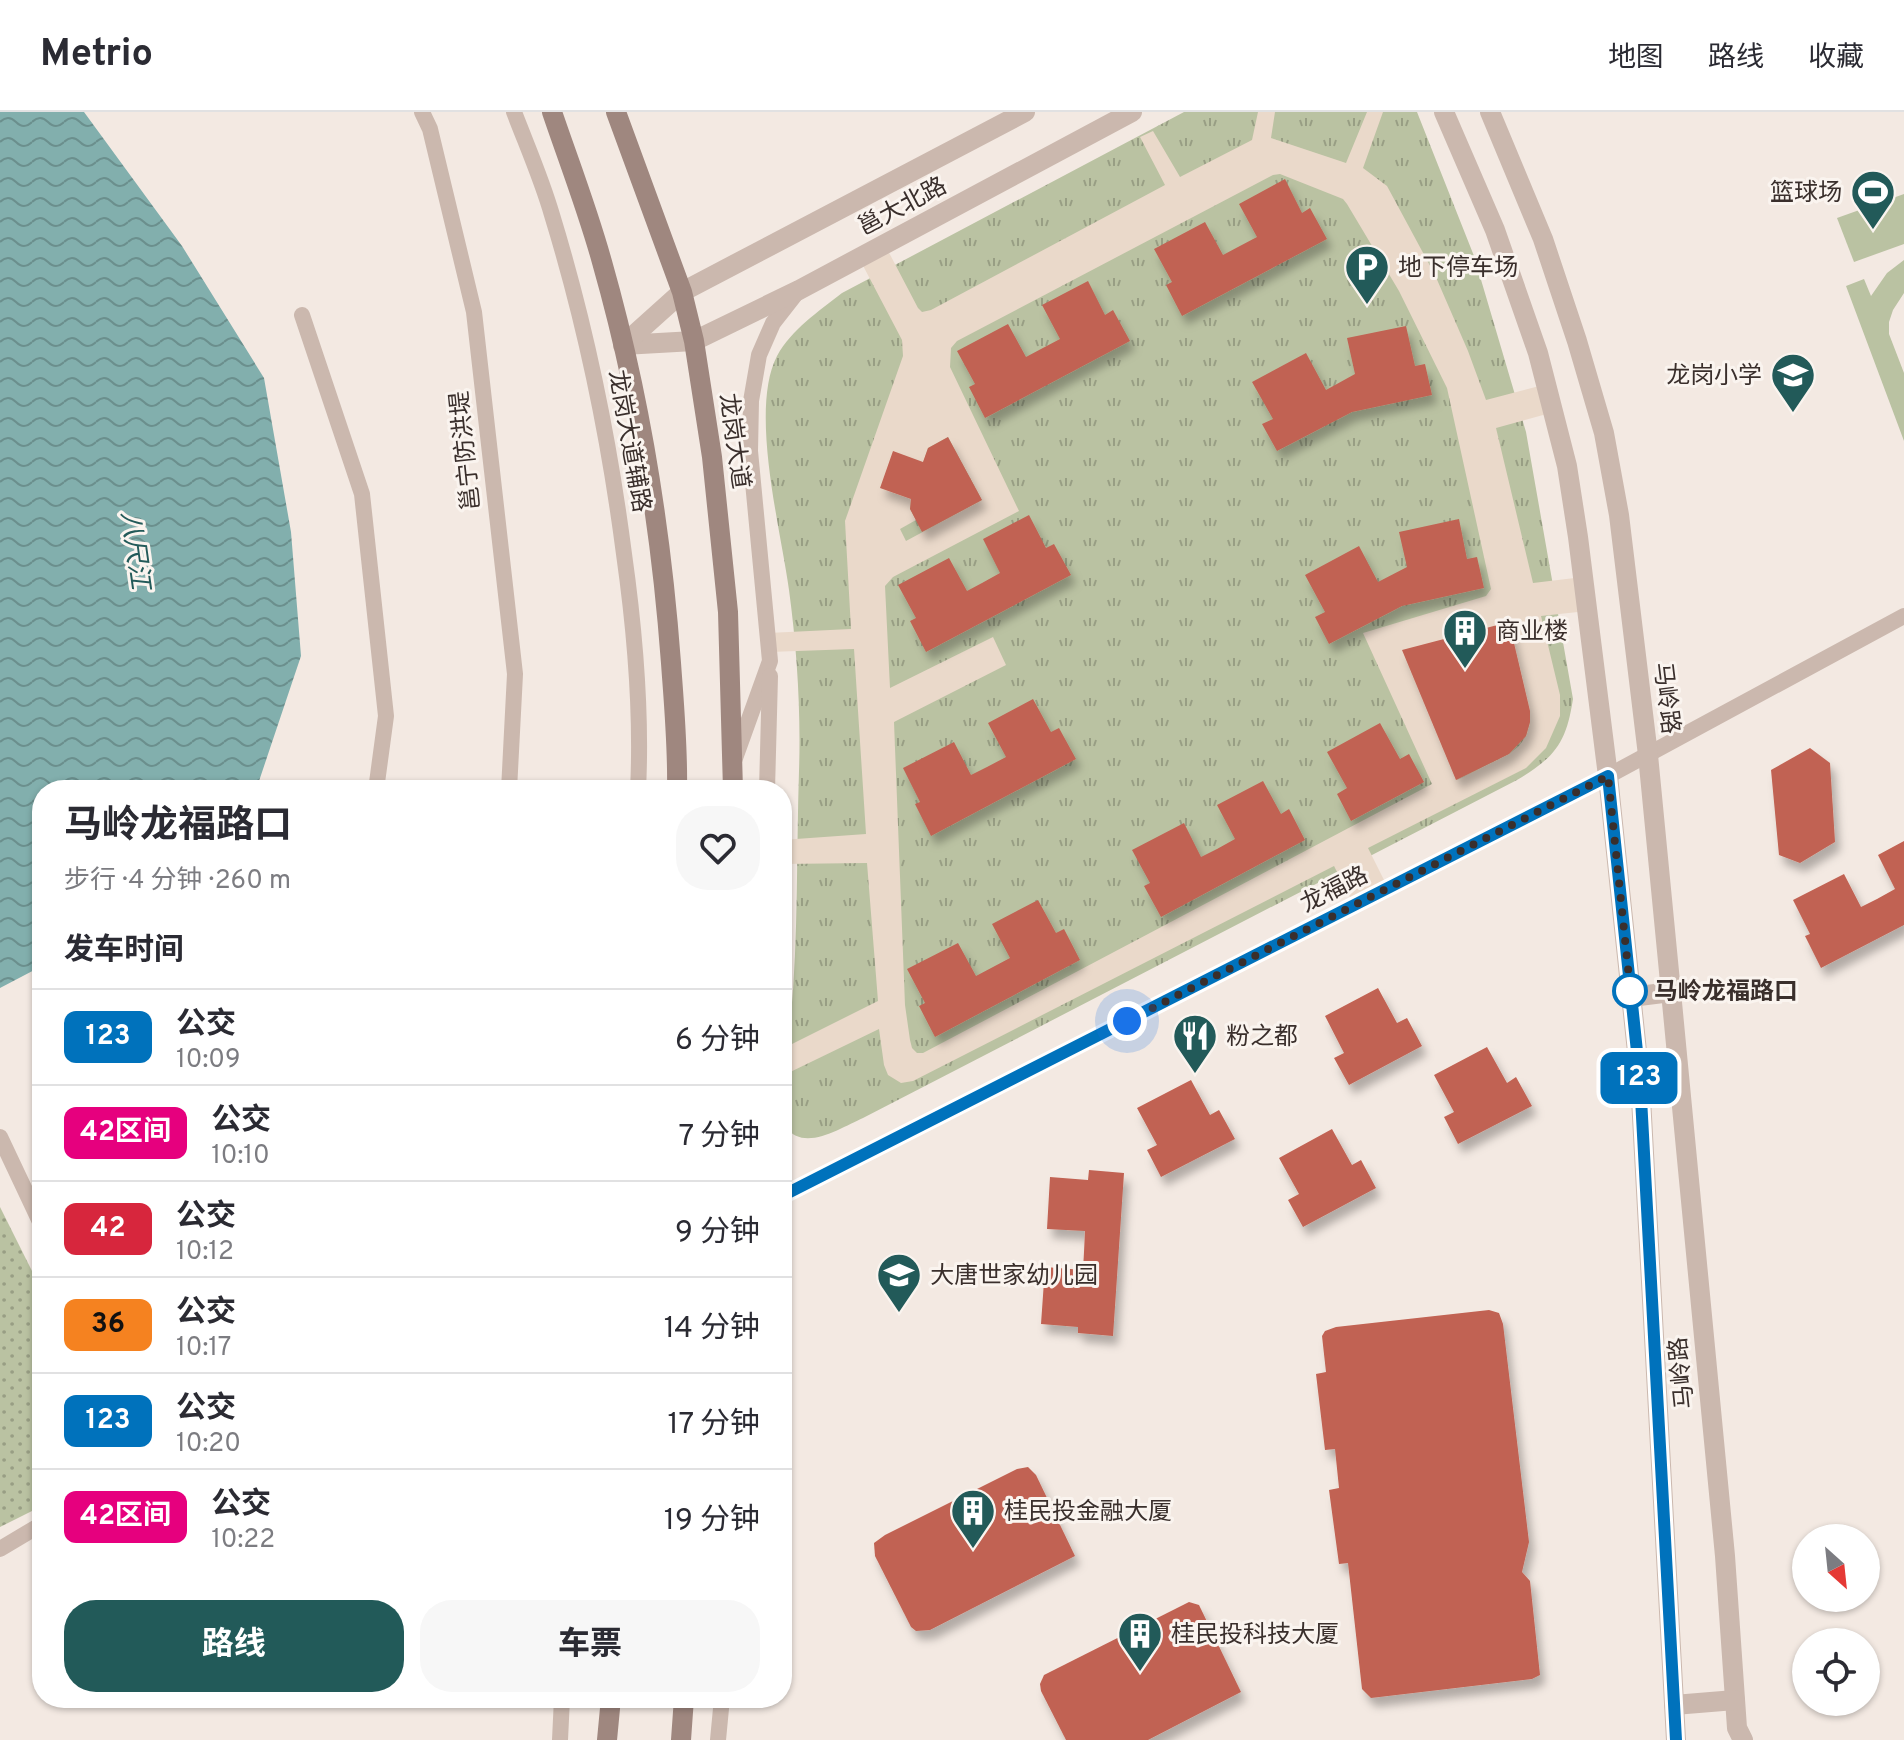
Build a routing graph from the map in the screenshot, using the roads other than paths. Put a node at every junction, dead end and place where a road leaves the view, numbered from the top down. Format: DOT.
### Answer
graph roads {
  1 [pos="422,112"];
  2 [pos="514,112"];
  3 [pos="552,112"];
  4 [pos="616,112"];
  5 [pos="1025,112"];
  6 [pos="1132,112"];
  7 [pos="1444,112"];
  8 [pos="1490,112"];
  9 [pos="799,290"];
  10 [pos="682,292"];
  11 [pos="302,315"];
  12 [pos="694,341"];
  13 [pos="623,345"];
  14 [pos="1904,616"];
  15 [pos="770,661"];
  16 [pos="1648,755"];
  17 [pos="734,762"];
  18 [pos="1608,776"];
  19 [pos="377,780"];
  20 [pos="510,780"];
  21 [pos="639,780"];
  22 [pos="677,780"];
  23 [pos="733,780"];
  24 [pos="767,780"];
  25 [pos="1671,992"];
  26 [pos="1631,997"];
  27 [pos="0,1137"];
  28 [pos="792,1191"];
  29 [pos="32,1205"];
  30 [pos="32,1530"];
  31 [pos="0,1549"];
  32 [pos="1735,1700"];
  33 [pos="1674,1705"];
  34 [pos="562,1708"];
  35 [pos="610,1708"];
  36 [pos="683,1708"];
  37 [pos="721,1708"];
  38 [pos="560,1740"];
  39 [pos="607,1740"];
  40 [pos="681,1740"];
  41 [pos="718,1740"];
  42 [pos="1676,1740"];
  43 [pos="1743,1740"];
  1 -- 20 [label="street, 邕宁防洪堤"];
  2 -- 21 [label="street, 龙岗大道辅路"];
  3 -- 13 [label="main road"];
  4 -- 10 [label="main road, 龙岗大道"];
  5 -- 10 [label="street, 邕大北路"];
  6 -- 9 [label="street, 邕大北路"];
  7 -- 18 [label="street, 马岭路"];
  8 -- 16 [label="street, 马岭路"];
  9 -- 12 [label="street, 邕大北路"];
  9 -- 15 [label="street"];
  10 -- 12 [label="main road, 龙岗大道"];
  10 -- 13 [label="street, 邕大北路"];
  11 -- 19 [label="street"];
  12 -- 13 [label="street"];
  12 -- 17 [label="main road, 龙岗大道"];
  13 -- 22 [label="main road"];
  14 -- 16 [label="street, 龙福路"];
  15 -- 17 [label="street"];
  15 -- 24 [label="street"];
  16 -- 18 [label="street, 龙福路"];
  16 -- 25 [label="street, 马岭路"];
  17 -- 23 [label="main road, 龙岗大道"];
  18 -- 26 [label="street, 马岭路"];
  18 -- 28 [label="street, 龙福路"];
  25 -- 26 [label="street"];
  25 -- 32 [label="street, 马岭路"];
  26 -- 33 [label="street, 马岭路"];
  27 -- 29 [label="street"];
  30 -- 31 [label="street"];
  32 -- 33 [label="street"];
  32 -- 43 [label="street, 马岭路"];
  33 -- 42 [label="street, 马岭路"];
  34 -- 38 [label="street"];
  35 -- 39 [label="main road"];
  36 -- 40 [label="main road"];
  37 -- 41 [label="street"];
}
